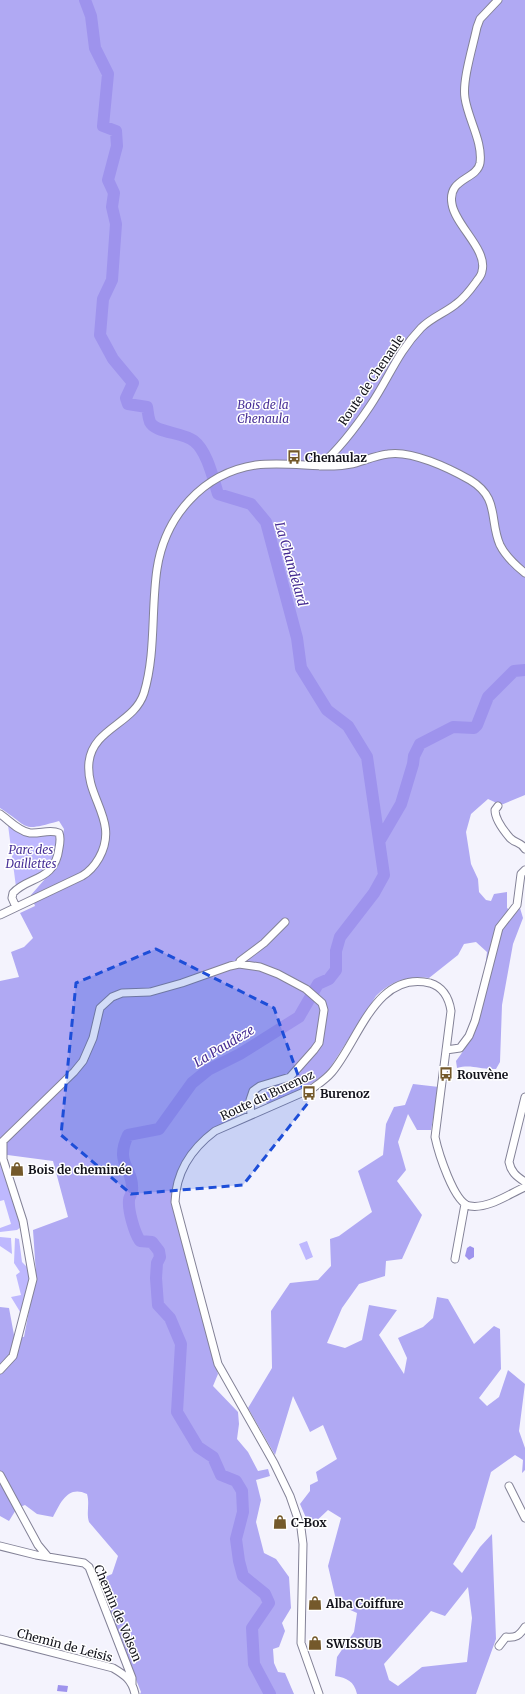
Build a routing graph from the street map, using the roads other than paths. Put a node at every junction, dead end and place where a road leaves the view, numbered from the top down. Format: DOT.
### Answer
graph roads {
  1 [pos="498,0"];
  2 [pos="320,466"];
  3 [pos="525,573"];
  4 [pos="498,806"];
  5 [pos="0,814"];
  6 [pos="525,849"];
  7 [pos="525,870"];
  8 [pos="16,907"];
  9 [pos="0,916"];
  10 [pos="285,922"];
  11 [pos="239,964"];
  12 [pos="446,1050"];
  13 [pos="525,1097"];
  14 [pos="251,1115"];
  15 [pos="525,1182"];
  16 [pos="525,1187"];
  17 [pos="465,1204"];
  18 [pos="455,1259"];
  19 [pos="0,1370"];
  20 [pos="0,1475"];
  21 [pos="509,1486"];
  22 [pos="525,1518"];
  23 [pos="0,1546"];
  24 [pos="48,1558"];
  25 [pos="525,1627"];
  26 [pos="0,1639"];
  27 [pos="499,1646"];
  28 [pos="132,1684"];
  29 [pos="135,1694"];
  30 [pos="319,1694"];
  1 -- 2 [label="street, Route de Chenaule"];
  2 -- 3 [label="street"];
  2 -- 8 [label="street"];
  4 -- 6 [label="street"];
  5 -- 8 [label="street"];
  7 -- 12 [label="street"];
  8 -- 9 [label="street"];
  10 -- 11 [label="street"];
  11 -- 14 [label="street"];
  11 -- 19 [label="street"];
  12 -- 14 [label="street, Route du Burenoz"];
  12 -- 17 [label="street, Route du Burenoz"];
  13 -- 15 [label="street"];
  14 -- 30 [label="street, Route du Burenoz"];
  16 -- 17 [label="street"];
  17 -- 18 [label="street"];
  20 -- 24 [label="street"];
  21 -- 22 [label="street"];
  23 -- 24 [label="street, Chemin de Volson"];
  24 -- 28 [label="street, Chemin de Volson"];
  25 -- 27 [label="street"];
  26 -- 28 [label="street, Chemin de Leisis"];
  28 -- 29 [label="street"];
}
